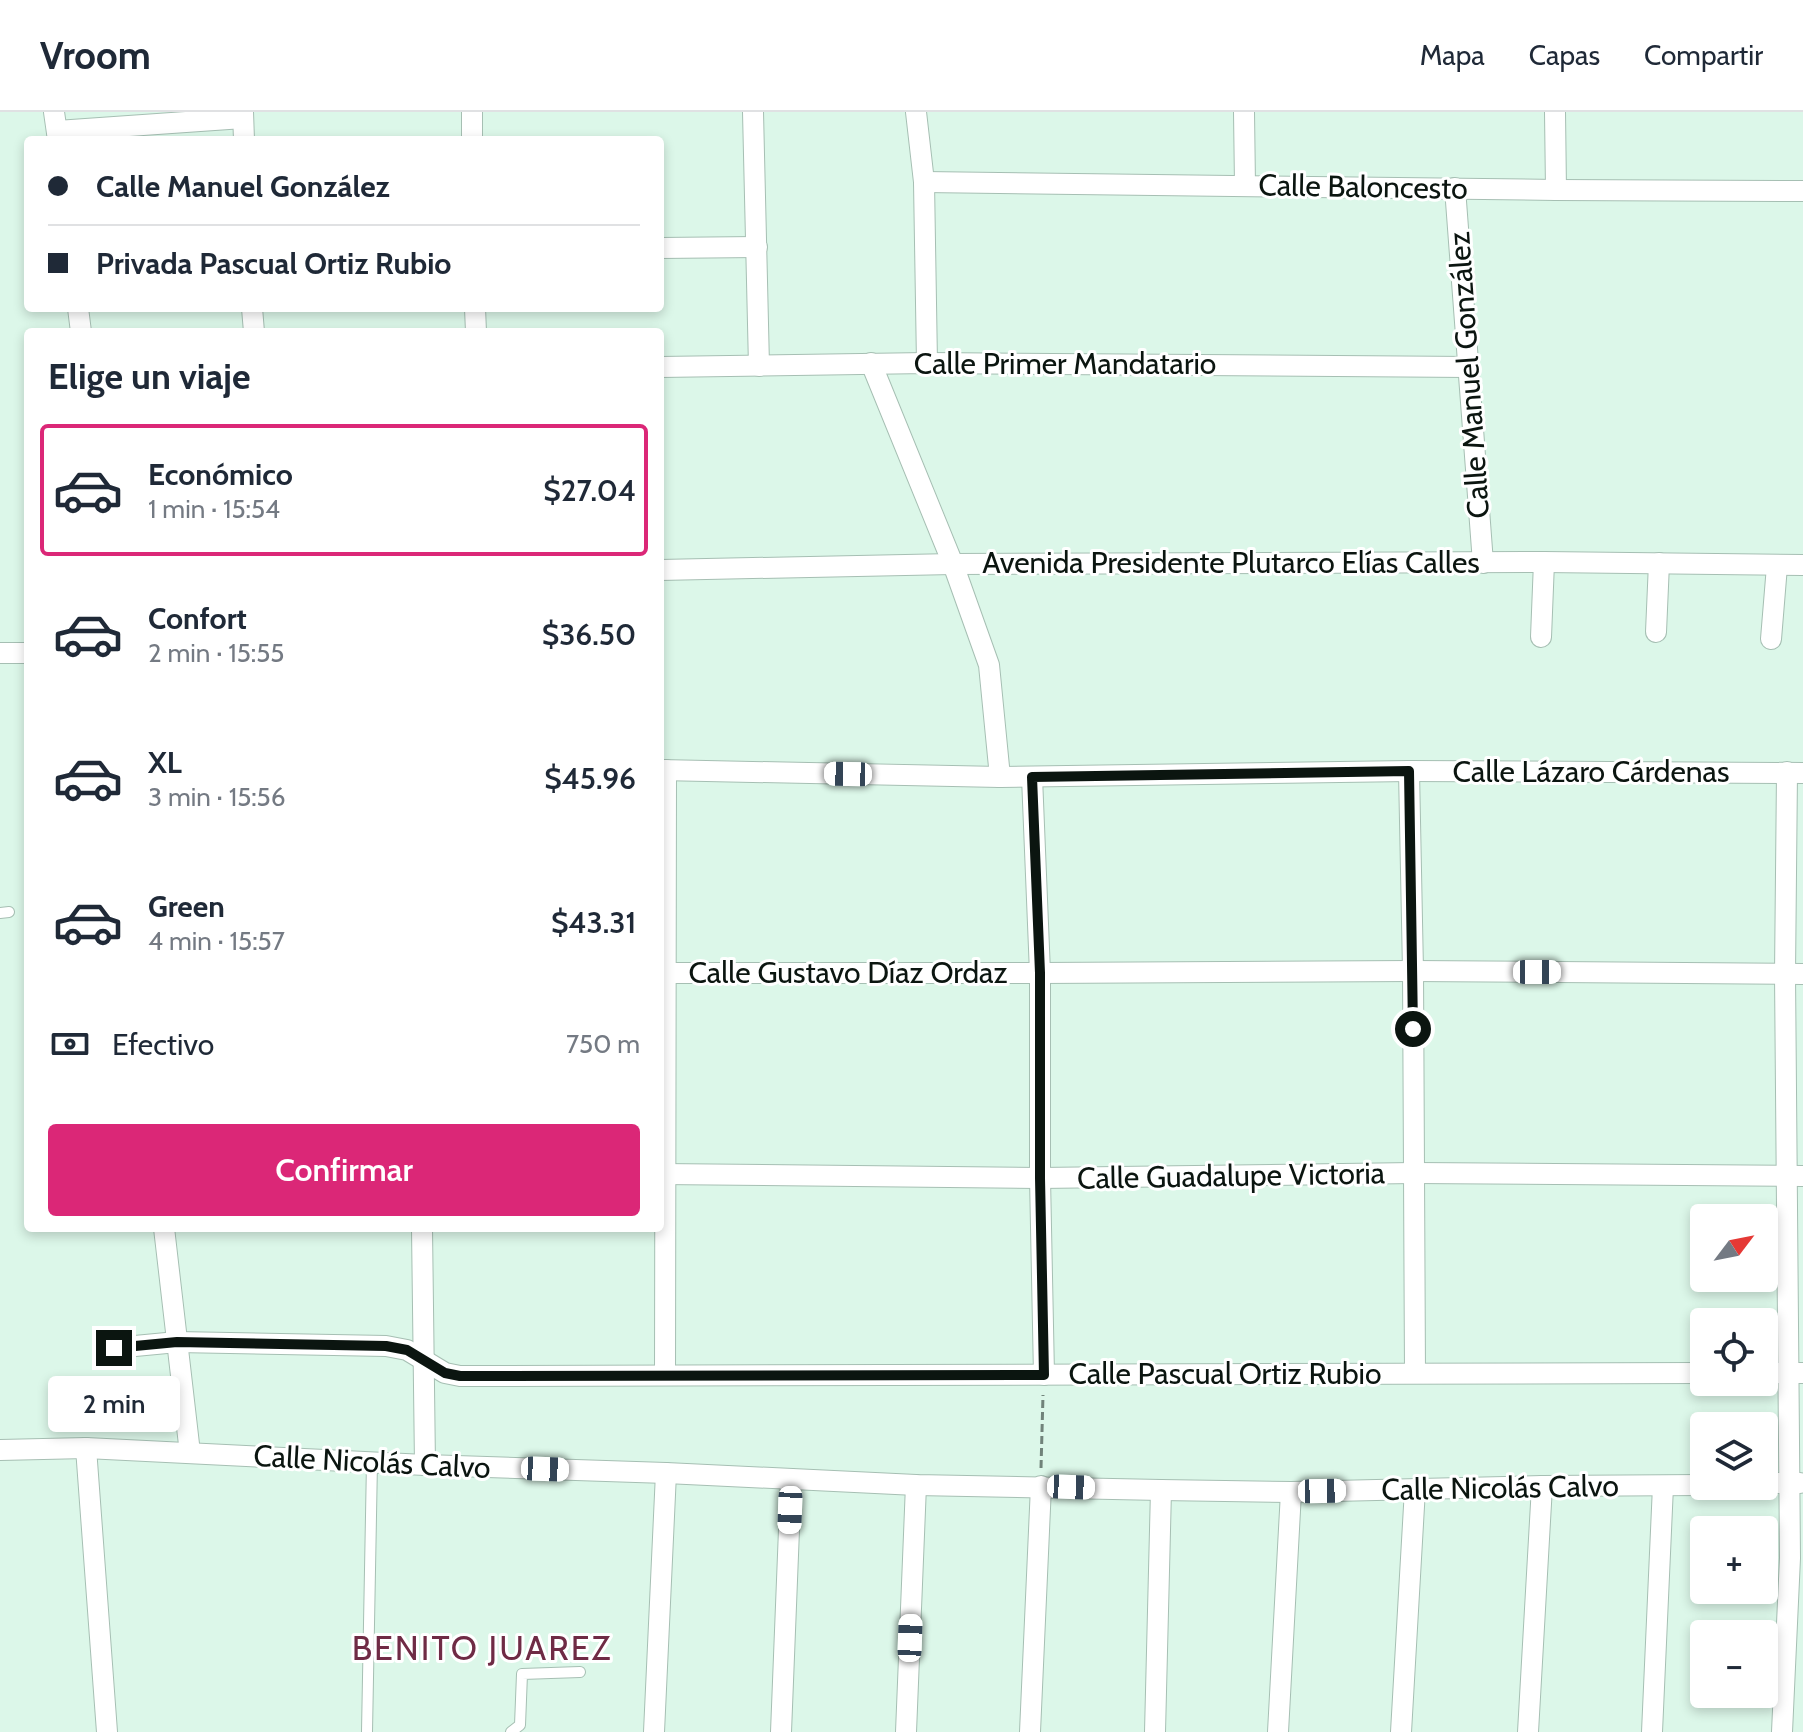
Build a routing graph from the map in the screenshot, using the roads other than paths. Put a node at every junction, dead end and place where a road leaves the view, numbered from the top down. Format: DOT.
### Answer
graph roads {
  1 [pos="472,112"];
  2 [pos="753,112"];
  3 [pos="916,112"];
  4 [pos="1244,112"];
  5 [pos="1555,112"];
  6 [pos="243,115"];
  7 [pos="57,128"];
  8 [pos="244,136"];
  9 [pos="472,136"];
  10 [pos="924,182"];
  11 [pos="1245,185"];
  12 [pos="1455,188"];
  13 [pos="1556,190"];
  14 [pos="1803,191"];
  15 [pos="757,247"];
  16 [pos="664,248"];
  17 [pos="871,363"];
  18 [pos="927,363"];
  19 [pos="759,366"];
  20 [pos="664,367"];
  21 [pos="1469,367"];
  22 [pos="1544,562"];
  23 [pos="1483,563"];
  24 [pos="1659,563"];
  25 [pos="953,564"];
  26 [pos="1803,565"];
  27 [pos="1777,566"];
  28 [pos="664,570"];
  29 [pos="1656,632"];
  30 [pos="1541,637"];
  31 [pos="1771,639"];
  32 [pos="0,653"];
  33 [pos="24,653"];
  34 [pos="664,770"];
  35 [pos="1409,771"];
  36 [pos="1795,772"];
  37 [pos="1000,777"];
  38 [pos="1032,777"];
  39 [pos="1413,971"];
  40 [pos="664,972"];
  41 [pos="1040,973"];
  42 [pos="1794,974"];
  43 [pos="1414,1173"];
  44 [pos="664,1174"];
  45 [pos="1795,1176"];
  46 [pos="1040,1178"];
  47 [pos="164,1232"];
  48 [pos="422,1232"];
  49 [pos="664,1232"];
  50 [pos="177,1342"];
  51 [pos="114,1348"];
  52 [pos="423,1358"];
  53 [pos="1415,1373"];
  54 [pos="1690,1373"];
  55 [pos="1796,1373"];
  56 [pos="665,1375"];
  57 [pos="1044,1375"];
  58 [pos="86,1448"];
  59 [pos="0,1450"];
  60 [pos="190,1453"];
  61 [pos="372,1462"];
  62 [pos="425,1465"];
  63 [pos="666,1473"];
  64 [pos="791,1479"];
  65 [pos="1796,1483"];
  66 [pos="916,1485"];
  67 [pos="1690,1485"];
  68 [pos="1041,1486"];
  69 [pos="1542,1486"];
  70 [pos="1663,1486"];
  71 [pos="1415,1489"];
  72 [pos="1161,1490"];
  73 [pos="1291,1492"];
  74 [pos="580,1672"];
  75 [pos="107,1732"];
  76 [pos="367,1732"];
  77 [pos="511,1732"];
  78 [pos="654,1732"];
  79 [pos="781,1732"];
  80 [pos="906,1732"];
  81 [pos="1030,1732"];
  82 [pos="1155,1732"];
  83 [pos="1278,1732"];
  84 [pos="1401,1732"];
  85 [pos="1528,1732"];
  86 [pos="1652,1732"];
  87 [pos="1782,1732"];
  1 -- 9 [label="street"];
  2 -- 15 [label="street"];
  3 -- 10 [label="street"];
  4 -- 11 [label="street"];
  5 -- 13 [label="street"];
  6 -- 7 [label="street"];
  6 -- 8 [label="street"];
  10 -- 11 [label="street, Calle Baloncesto"];
  10 -- 18 [label="street"];
  11 -- 12 [label="street, Calle Baloncesto"];
  12 -- 13 [label="street, Calle Baloncesto"];
  12 -- 21 [label="street, Calle Manuel González"];
  13 -- 14 [label="street, Calle Baloncesto"];
  15 -- 16 [label="street"];
  15 -- 19 [label="street"];
  17 -- 18 [label="street, Calle Primer Mandatario"];
  17 -- 19 [label="street, Calle Primer Mandatario"];
  17 -- 25 [label="street"];
  18 -- 21 [label="street, Calle Primer Mandatario"];
  19 -- 20 [label="street, Calle Primer Mandatario"];
  21 -- 23 [label="street, Calle Manuel González"];
  22 -- 23 [label="street, Avenida Presidente Plutarco Elías Calles"];
  22 -- 24 [label="street, Avenida Presidente Plutarco Elías Calles"];
  22 -- 30 [label="street"];
  23 -- 25 [label="street, Avenida Presidente Plutarco Elías Calles"];
  24 -- 27 [label="street, Avenida Presidente Plutarco Elías Calles"];
  24 -- 29 [label="street"];
  25 -- 28 [label="street, Avenida Presidente Plutarco Elías Calles"];
  25 -- 37 [label="street"];
  26 -- 27 [label="street, Avenida Presidente Plutarco Elías Calles"];
  27 -- 31 [label="street"];
  32 -- 33 [label="street"];
  34 -- 37 [label="street, Calle Lázaro Cárdenas"];
  35 -- 36 [label="street, Calle Lázaro Cárdenas"];
  35 -- 38 [label="street, Calle Lázaro Cárdenas"];
  35 -- 39 [label="street"];
  36 -- 42 [label="street"];
  37 -- 38 [label="street, Calle Lázaro Cárdenas"];
  38 -- 41 [label="street"];
  39 -- 41 [label="street, Calle Gustavo Díaz Ordaz"];
  39 -- 42 [label="street, Calle Gustavo Díaz Ordaz"];
  39 -- 43 [label="street"];
  40 -- 41 [label="street, Calle Gustavo Díaz Ordaz"];
  41 -- 46 [label="street"];
  42 -- 45 [label="street"];
  43 -- 45 [label="street, Calle Guadalupe Victoria"];
  43 -- 46 [label="street, Calle Guadalupe Victoria"];
  43 -- 53 [label="street"];
  44 -- 46 [label="street, Calle Guadalupe Victoria"];
  45 -- 55 [label="street"];
  46 -- 57 [label="street"];
  47 -- 50 [label="street"];
  48 -- 52 [label="street"];
  49 -- 56 [label="street"];
  50 -- 51 [label="street, Calle Pascual Ortiz Rubio"];
  50 -- 52 [label="street, Calle Pascual Ortiz Rubio"];
  50 -- 60 [label="street"];
  52 -- 56 [label="street, Calle Pascual Ortiz Rubio"];
  52 -- 62 [label="street"];
  53 -- 54 [label="street, Calle Pascual Ortiz Rubio"];
  53 -- 57 [label="street, Calle Pascual Ortiz Rubio"];
  55 -- 65 [label="street"];
  56 -- 57 [label="street, Calle Pascual Ortiz Rubio"];
  58 -- 59 [label="street, Calle Nicolás Calvo"];
  58 -- 60 [label="street, Calle Nicolás Calvo"];
  58 -- 75 [label="street"];
  60 -- 61 [label="street, Calle Nicolás Calvo"];
  61 -- 62 [label="street, Calle Nicolás Calvo"];
  61 -- 76 [label="lane"];
  62 -- 63 [label="street, Calle Nicolás Calvo"];
  63 -- 64 [label="street, Calle Nicolás Calvo"];
  63 -- 78 [label="street"];
  64 -- 66 [label="street, Calle Nicolás Calvo"];
  64 -- 79 [label="street"];
  65 -- 87 [label="street"];
  66 -- 68 [label="street, Calle Nicolás Calvo"];
  66 -- 80 [label="street"];
  67 -- 70 [label="street, Calle Nicolás Calvo"];
  68 -- 72 [label="street, Calle Nicolás Calvo"];
  68 -- 81 [label="street"];
  69 -- 70 [label="street, Calle Nicolás Calvo"];
  69 -- 71 [label="street, Calle Nicolás Calvo"];
  69 -- 85 [label="street"];
  70 -- 86 [label="street"];
  71 -- 73 [label="street, Calle Nicolás Calvo"];
  71 -- 84 [label="street"];
  72 -- 73 [label="street, Calle Nicolás Calvo"];
  72 -- 82 [label="street"];
  73 -- 83 [label="street"];
  74 -- 77 [label="lane"];
}
